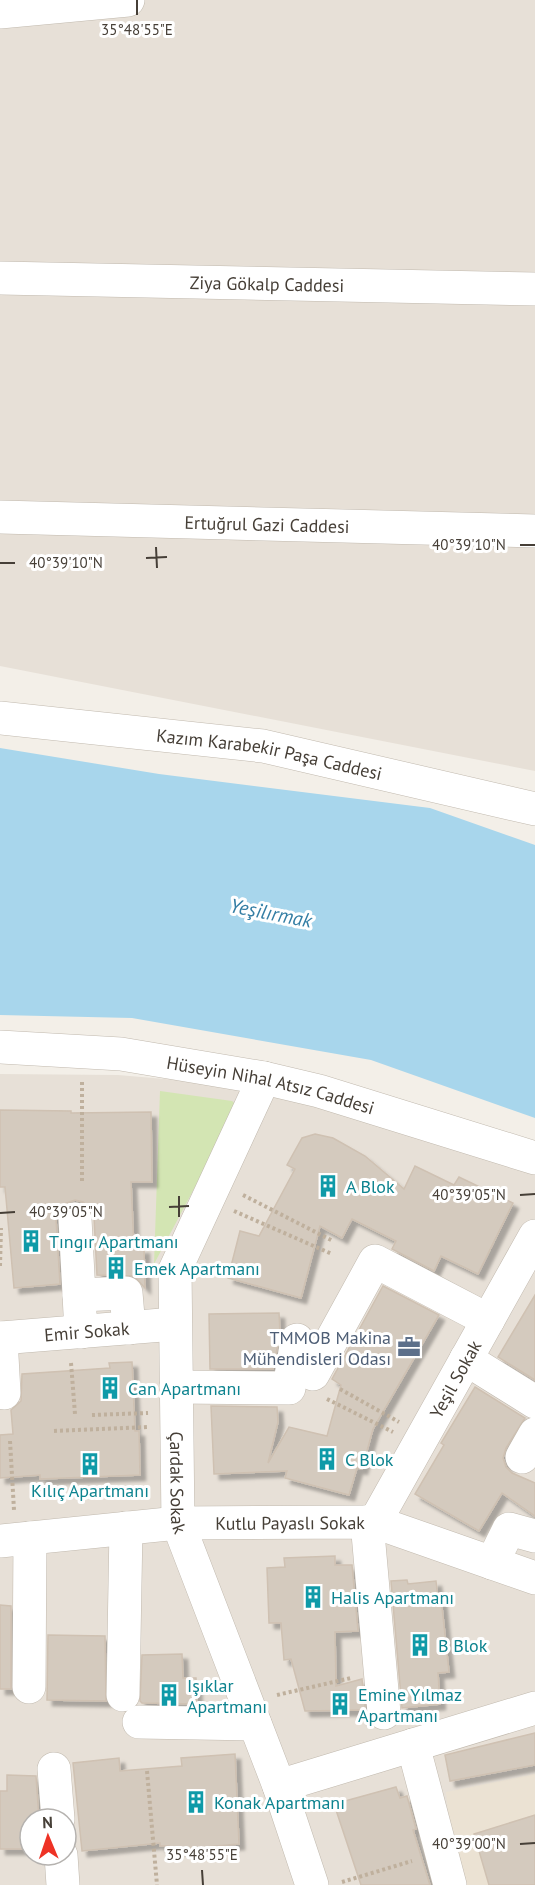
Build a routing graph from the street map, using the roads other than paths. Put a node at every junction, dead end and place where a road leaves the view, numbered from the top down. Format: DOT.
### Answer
graph roads {
  1 [pos="128,0"];
  2 [pos="0,12"];
  3 [pos="0,278"];
  4 [pos="535,289"];
  5 [pos="0,517"];
  6 [pos="535,531"];
  7 [pos="0,718"];
  8 [pos="535,809"];
  9 [pos="0,1047"];
  10 [pos="264,1078"];
  11 [pos="535,1158"];
  12 [pos="535,1236"];
  13 [pos="79,1295"];
  14 [pos="488,1320"];
  15 [pos="175,1324"];
  16 [pos="129,1328"];
  17 [pos="70,1333"];
  18 [pos="0,1338"];
  19 [pos="297,1340"];
  20 [pos="466,1359"];
  21 [pos="319,1387"];
  22 [pos="4,1393"];
  23 [pos="535,1402"];
  24 [pos="177,1408"];
  25 [pos="178,1522"];
  26 [pos="371,1522"];
  27 [pos="126,1528"];
  28 [pos="535,1536"];
  29 [pos="22,1538"];
  30 [pos="492,1563"];
  31 [pos="535,1578"];
  32 [pos="40,1648"];
  33 [pos="29,1687"];
  34 [pos="123,1695"];
  35 [pos="535,1708"];
  36 [pos="251,1713"];
  37 [pos="384,1713"];
  38 [pos="139,1722"];
  39 [pos="413,1745"];
  40 [pos="54,1769"];
  41 [pos="279,1786"];
  42 [pos="57,1807"];
  43 [pos="62,1867"];
  44 [pos="63,1885"];
  45 [pos="312,1885"];
  46 [pos="450,1885"];
  1 -- 2 [label="street"];
  3 -- 4 [label="street, Ziya Gökalp Caddesi"];
  5 -- 6 [label="street, Ertuğrul Gazi Caddesi"];
  7 -- 8 [label="street, Kazım Karabekir Paşa Caddesi"];
  9 -- 10 [label="street, Hüseyin Nihal Atsız Caddesi"];
  10 -- 11 [label="street, Hüseyin Nihal Atsız Caddesi"];
  10 -- 15 [label="street, Çardak Sokak"];
  12 -- 14 [label="street, Yeşil Sokak"];
  13 -- 16 [label="street"];
  13 -- 17 [label="street"];
  13 -- 17 [label="street"];
  14 -- 20 [label="street, Yeşil Sokak"];
  14 -- 21 [label="street"];
  15 -- 16 [label="street, Emir Sokak"];
  15 -- 24 [label="street, Çardak Sokak"];
  16 -- 17 [label="street, Emir Sokak"];
  17 -- 18 [label="street, Emir Sokak"];
  18 -- 22 [label="street"];
  19 -- 24 [label="street"];
  20 -- 23 [label="street"];
  20 -- 26 [label="street, Yeşil Sokak"];
  24 -- 25 [label="street, Çardak Sokak"];
  25 -- 26 [label="street, Kutlu Payaslı Sokak"];
  25 -- 27 [label="street, Kutlu Payaslı Sokak"];
  25 -- 36 [label="street, Çardak Sokak"];
  26 -- 30 [label="street, Kutlu Payaslı Sokak"];
  26 -- 37 [label="street"];
  27 -- 29 [label="street, Kutlu Payaslı Sokak"];
  27 -- 34 [label="street"];
  28 -- 30 [label="street"];
  29 -- 32 [label="street"];
  29 -- 33 [label="street"];
  30 -- 31 [label="street, Kutlu Payaslı Sokak"];
  35 -- 39 [label="street"];
  36 -- 38 [label="street"];
  36 -- 41 [label="street, Çardak Sokak"];
  39 -- 41 [label="street"];
  39 -- 46 [label="street"];
  40 -- 42 [label="street"];
  41 -- 45 [label="street, Çardak Sokak"];
  43 -- 44 [label="street"];
}
